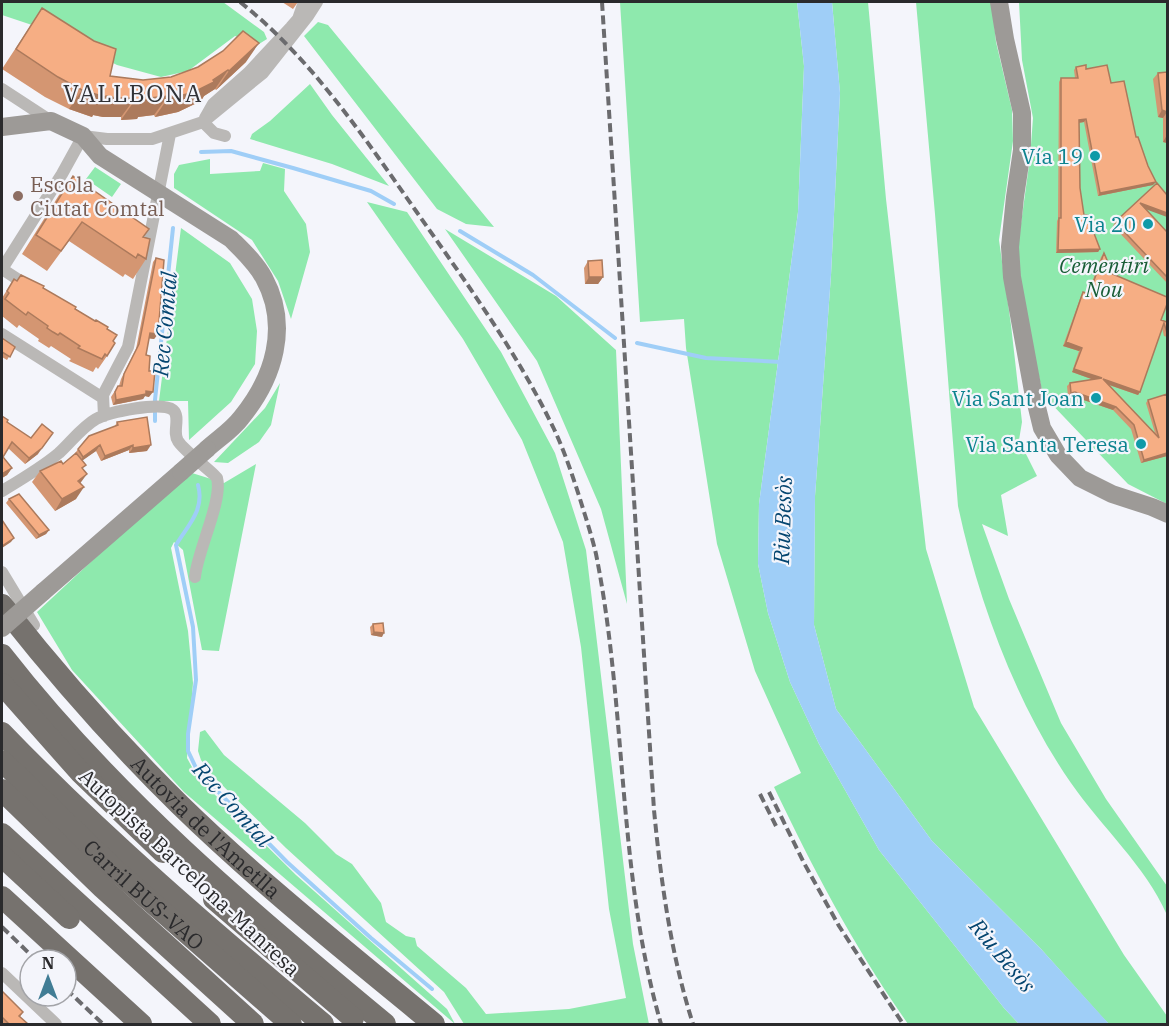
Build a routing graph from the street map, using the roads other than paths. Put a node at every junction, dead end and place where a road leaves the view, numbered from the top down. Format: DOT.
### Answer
graph roads {
  1 [pos="304,2"];
  2 [pos="316,2"];
  3 [pos="999,2"];
  4 [pos="2,89"];
  5 [pos="51,121"];
  6 [pos="203,122"];
  7 [pos="2,127"];
  8 [pos="170,134"];
  9 [pos="83,136"];
  10 [pos="225,136"];
  11 [pos="159,194"];
  12 [pos="2,269"];
  13 [pos="38,292"];
  14 [pos="2,334"];
  15 [pos="103,398"];
  16 [pos="105,416"];
  17 [pos="2,491"];
  18 [pos="1167,514"];
  19 [pos="2,572"];
  20 [pos="195,577"];
  21 [pos="2,605"];
  22 [pos="34,625"];
  23 [pos="2,628"];
  24 [pos="2,655"];
  25 [pos="2,684"];
  26 [pos="70,689"];
  27 [pos="2,733"];
  28 [pos="2,761"];
  29 [pos="2,790"];
  30 [pos="2,834"];
  31 [pos="2,856"];
  32 [pos="2,897"];
  33 [pos="159,910"];
  34 [pos="2,973"];
  35 [pos="56,1024"];
  36 [pos="141,1024"];
  37 [pos="187,1024"];
  38 [pos="210,1024"];
  39 [pos="253,1024"];
  40 [pos="272,1024"];
  41 [pos="291,1024"];
  42 [pos="323,1024"];
  43 [pos="361,1024"];
  44 [pos="385,1024"];
  45 [pos="434,1024"];
  1 -- 6 [label="street"];
  2 -- 6 [label="street"];
  3 -- 18 [label="street"];
  4 -- 5 [label="street"];
  5 -- 7 [label="street"];
  5 -- 9 [label="street"];
  6 -- 8 [label="street"];
  6 -- 10 [label="street"];
  8 -- 9 [label="street"];
  8 -- 11 [label="street"];
  9 -- 11 [label="street"];
  9 -- 12 [label="street"];
  11 -- 15 [label="street"];
  11 -- 23 [label="street, bridge"];
  12 -- 13 [label="street"];
  14 -- 15 [label="street"];
  15 -- 16 [label="street"];
  16 -- 17 [label="street"];
  16 -- 20 [label="street"];
  19 -- 22 [label="street"];
  21 -- 26 [label="highway, Autovia de l'Ametlla"];
  22 -- 26 [label="highway"];
  24 -- 44 [label="highway"];
  25 -- 43 [label="highway, Autopista Barcelona-Manresa"];
  26 -- 45 [label="highway, Autovia de l'Ametlla"];
  27 -- 42 [label="highway"];
  28 -- 33 [label="highway, Carril BUS-VAO"];
  29 -- 39 [label="highway"];
  30 -- 38 [label="highway"];
  31 -- 37 [label="highway"];
  32 -- 36 [label="highway"];
  33 -- 40 [label="highway"];
  33 -- 41 [label="highway, Carril BUS-VAO"];
  34 -- 35 [label="street"];
}
